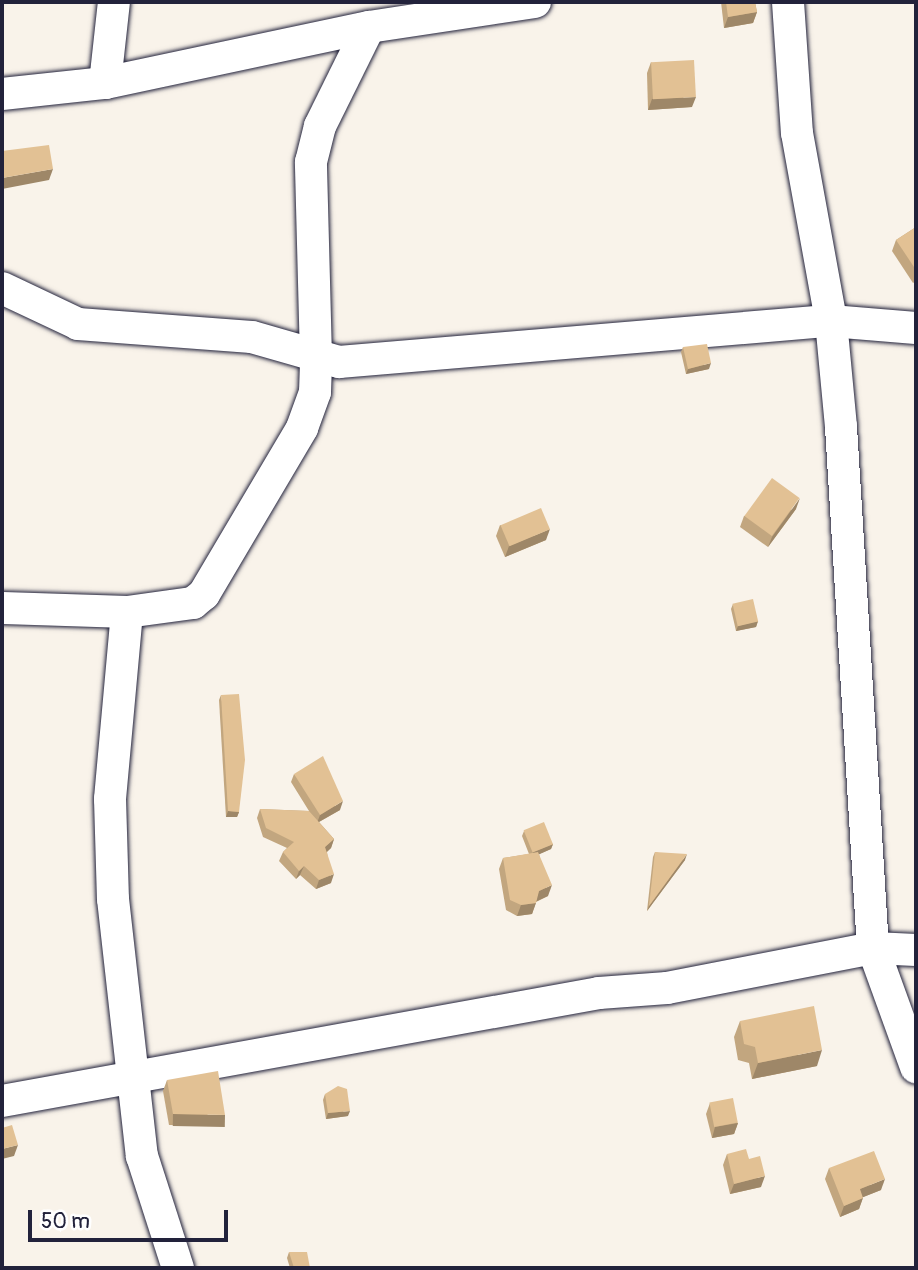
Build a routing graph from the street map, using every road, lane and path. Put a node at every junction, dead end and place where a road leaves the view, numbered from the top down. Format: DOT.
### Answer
graph roads {
  1 [pos="114,2"];
  2 [pos="535,2"];
  3 [pos="788,2"];
  4 [pos="369,27"];
  5 [pos="105,83"];
  6 [pos="2,94"];
  7 [pos="2,288"];
  8 [pos="831,321"];
  9 [pos="916,328"];
  10 [pos="316,358"];
  11 [pos="2,608"];
  12 [pos="127,612"];
  13 [pos="873,948"];
  14 [pos="916,950"];
  15 [pos="916,1068"];
  16 [pos="129,1076"];
  17 [pos="2,1101"];
  18 [pos="178,1268"];
  1 -- 5 [label="street"];
  2 -- 4 [label="street"];
  3 -- 8 [label="street"];
  4 -- 5 [label="street"];
  4 -- 10 [label="street"];
  5 -- 6 [label="street"];
  7 -- 10 [label="street"];
  8 -- 9 [label="street"];
  8 -- 10 [label="street"];
  8 -- 13 [label="street"];
  10 -- 12 [label="street"];
  11 -- 12 [label="street"];
  12 -- 16 [label="street"];
  13 -- 14 [label="street"];
  13 -- 15 [label="street"];
  13 -- 16 [label="street"];
  16 -- 17 [label="street"];
  16 -- 18 [label="street"];
}
